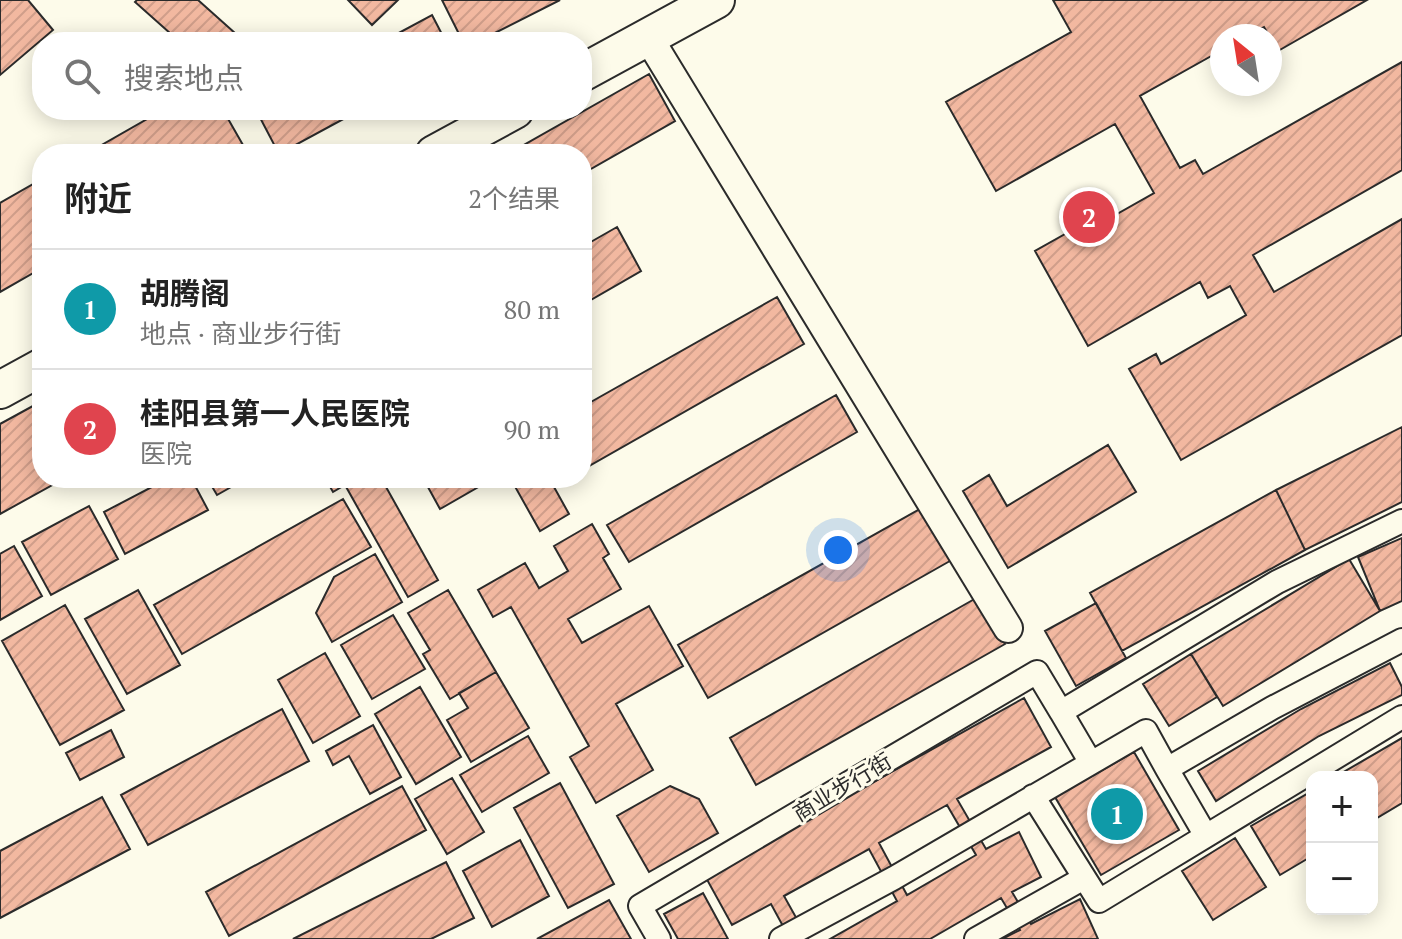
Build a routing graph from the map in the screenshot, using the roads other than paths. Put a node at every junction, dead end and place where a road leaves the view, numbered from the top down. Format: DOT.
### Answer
graph roads {
  1 [pos="716,0"];
  2 [pos="648,37"];
  3 [pos="592,68"];
  4 [pos="497,120"];
  5 [pos="452,144"];
  6 [pos="32,372"];
  7 [pos="0,390"];
  8 [pos="1402,521"];
  9 [pos="1008,628"];
  10 [pos="1402,640"];
  11 [pos="1061,712"];
  12 [pos="1402,717"];
  13 [pos="1091,763"];
  14 [pos="1167,769"];
  15 [pos="1033,796"];
  16 [pos="1206,836"];
  17 [pos="1084,878"];
  18 [pos="659,939"];
  19 [pos="781,939"];
  20 [pos="976,939"];
  1 -- 2 [label="street"];
  2 -- 3 [label="street"];
  2 -- 9 [label="street"];
  4 -- 5 [label="street"];
  6 -- 7 [label="street"];
  8 -- 11 [label="street"];
  10 -- 14 [label="street"];
  11 -- 13 [label="street, 商业步行街"];
  11 -- 18 [label="street, 商业步行街"];
  12 -- 16 [label="street"];
  13 -- 14 [label="street"];
  13 -- 15 [label="street"];
  14 -- 16 [label="street"];
  15 -- 17 [label="street"];
  15 -- 19 [label="street"];
  16 -- 17 [label="street"];
  17 -- 20 [label="street"];
}
